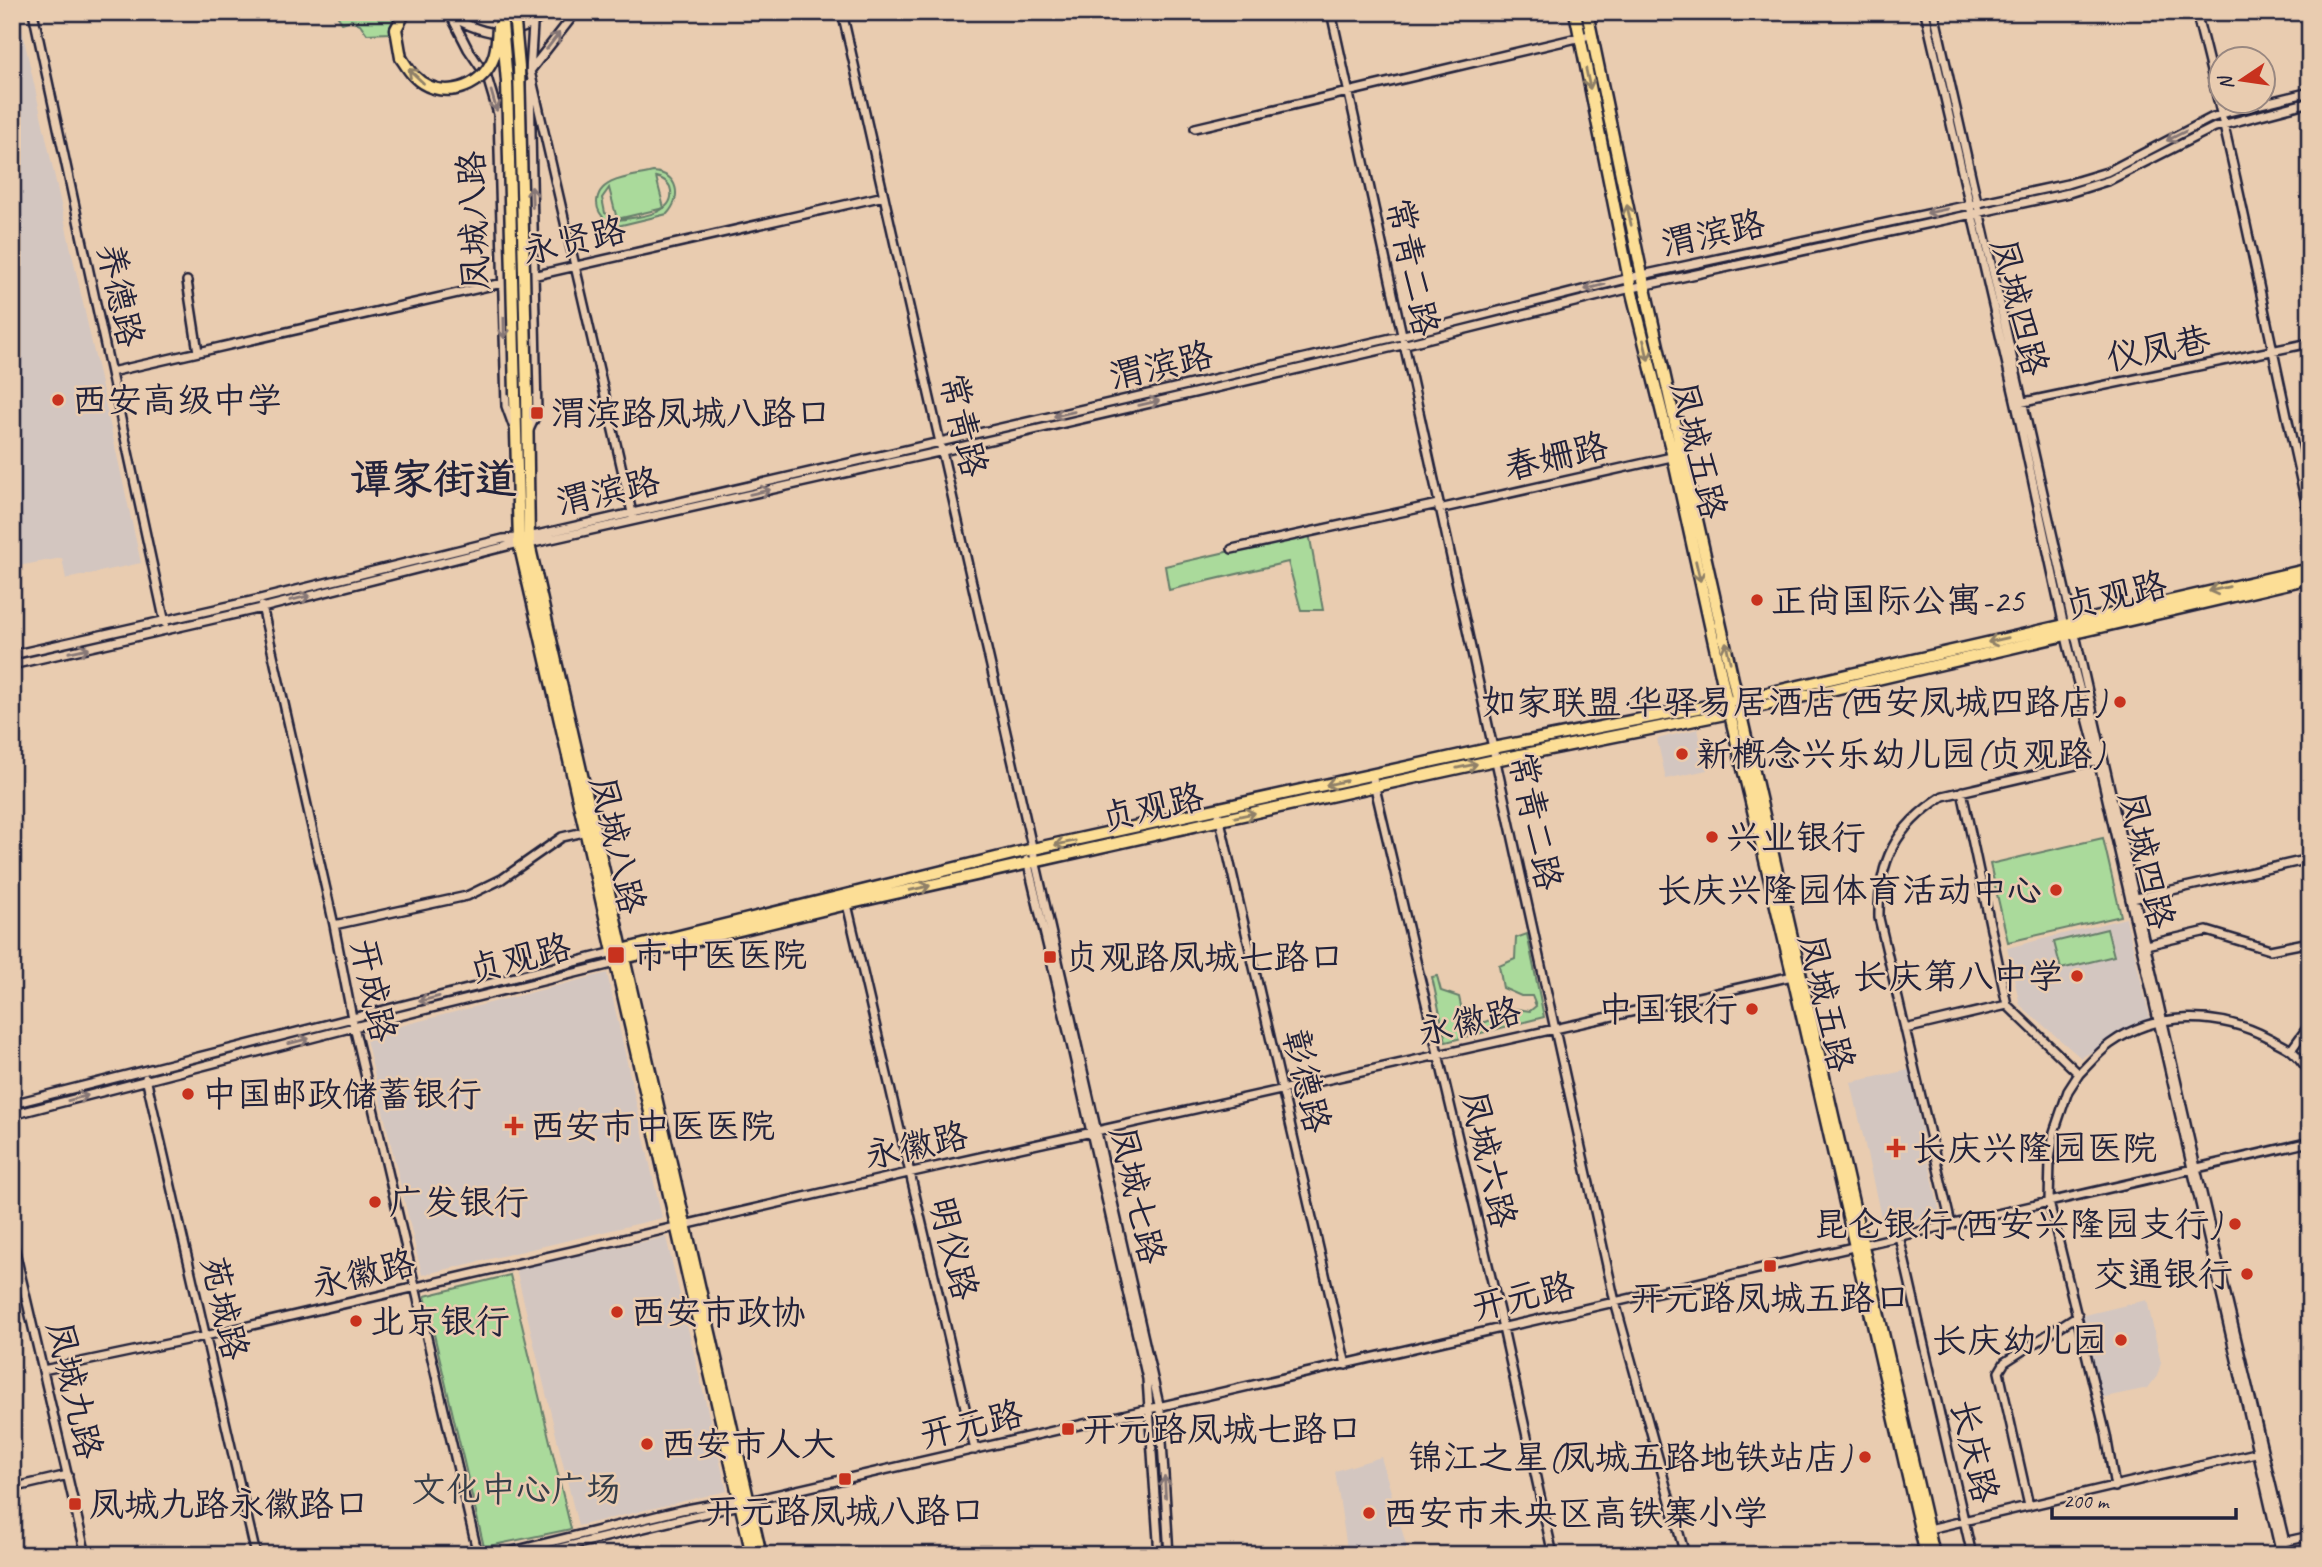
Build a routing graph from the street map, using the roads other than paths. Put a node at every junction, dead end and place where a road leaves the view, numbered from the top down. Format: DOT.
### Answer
graph roads {
  1 [pos="33,12"];
  2 [pos="405,12"];
  3 [pos="441,12"];
  4 [pos="500,12"];
  5 [pos="514,12"];
  6 [pos="548,12"];
  7 [pos="576,12"];
  8 [pos="842,12"];
  9 [pos="1331,12"];
  10 [pos="1575,12"];
  11 [pos="1587,12"];
  12 [pos="1925,12"];
  13 [pos="1934,12"];
  14 [pos="2196,12"];
  15 [pos="452,15"];
  16 [pos="533,25"];
  17 [pos="1585,36"];
  18 [pos="2206,51"];
  19 [pos="530,71"];
  20 [pos="1349,92"];
  21 [pos="2310,92"];
  22 [pos="2276,100"];
  23 [pos="2310,102"];
  24 [pos="2218,116"];
  25 [pos="2222,116"];
  26 [pos="2224,123"];
  27 [pos="1195,128"];
  28 [pos="499,135"];
  29 [pos="530,142"];
  30 [pos="884,196"];
  31 [pos="1972,203"];
  32 [pos="1974,213"];
  33 [pos="576,267"];
  34 [pos="534,277"];
  35 [pos="1644,280"];
  36 [pos="187,281"];
  37 [pos="503,283"];
  38 [pos="1630,284"];
  39 [pos="1401,341"];
  40 [pos="2310,343"];
  41 [pos="198,352"];
  42 [pos="2272,352"];
  43 [pos="111,372"];
  44 [pos="2020,403"];
  45 [pos="515,432"];
  46 [pos="527,434"];
  47 [pos="941,442"];
  48 [pos="943,451"];
  49 [pos="1684,454"];
  50 [pos="1673,457"];
  51 [pos="1438,507"];
  52 [pos="633,517"];
  53 [pos="2310,520"];
  54 [pos="524,540"];
  55 [pos="1232,549"];
  56 [pos="2310,569"];
  57 [pos="2310,578"];
  58 [pos="260,599"];
  59 [pos="262,608"];
  60 [pos="164,621"];
  61 [pos="2070,629"];
  62 [pos="167,630"];
  63 [pos="12,655"];
  64 [pos="12,665"];
  65 [pos="1734,706"];
  66 [pos="1493,748"];
  67 [pos="1496,760"];
  68 [pos="2098,760"];
  69 [pos="1374,781"];
  70 [pos="1962,791"];
  71 [pos="1219,815"];
  72 [pos="591,831"];
  73 [pos="1029,851"];
  74 [pos="2310,859"];
  75 [pos="1031,863"];
  76 [pos="2131,899"];
  77 [pos="846,900"];
  78 [pos="334,925"];
  79 [pos="2310,942"];
  80 [pos="2146,945"];
  81 [pos="619,956"];
  82 [pos="1797,975"];
  83 [pos="2007,1005"];
  84 [pos="352,1018"];
  85 [pos="2161,1022"];
  86 [pos="2310,1024"];
  87 [pos="354,1027"];
  88 [pos="1554,1028"];
  89 [pos="1905,1029"];
  90 [pos="2291,1050"];
  91 [pos="1437,1054"];
  92 [pos="2310,1072"];
  93 [pos="2078,1074"];
  94 [pos="146,1076"];
  95 [pos="1282,1090"];
  96 [pos="12,1104"];
  97 [pos="12,1115"];
  98 [pos="1093,1133"];
  99 [pos="2310,1142"];
  100 [pos="2193,1169"];
  101 [pos="908,1173"];
  102 [pos="2049,1202"];
  103 [pos="1951,1224"];
  104 [pos="681,1226"];
  105 [pos="1899,1236"];
  106 [pos="12,1238"];
  107 [pos="1858,1245"];
  108 [pos="415,1288"];
  109 [pos="1615,1303"];
  110 [pos="2078,1315"];
  111 [pos="1503,1328"];
  112 [pos="205,1336"];
  113 [pos="1346,1365"];
  114 [pos="43,1370"];
  115 [pos="1160,1409"];
  116 [pos="1151,1411"];
  117 [pos="975,1450"];
  118 [pos="2261,1452"];
  119 [pos="68,1475"];
  120 [pos="2115,1487"];
  121 [pos="12,1488"];
  122 [pos="742,1501"];
  123 [pos="2029,1506"];
  124 [pos="1965,1522"];
  125 [pos="1929,1529"];
  126 [pos="2310,1536"];
  127 [pos="2282,1542"];
  128 [pos="1928,1553"];
  129 [pos="86,1555"];
  130 [pos="256,1555"];
  131 [pos="478,1555"];
  132 [pos="497,1555"];
  133 [pos="531,1555"];
  134 [pos="752,1555"];
  135 [pos="761,1555"];
  136 [pos="1159,1555"];
  137 [pos="1169,1555"];
  138 [pos="1553,1555"];
  139 [pos="1685,1555"];
  140 [pos="1912,1555"];
  141 [pos="1972,1555"];
  142 [pos="2281,1555"];
  143 [pos="2288,1555"];
  1 -- 43 [label="street, 养德路"];
  4 -- 2 [label="main road, one-way, bridge"];
  3 -- 15 [label="street"];
  4 -- 45 [label="main road, 凤城八路, bridge"];
  5 -- 46 [label="main road, 凤城八路, bridge"];
  6 -- 16 [label="street"];
  19 -- 7 [label="street, one-way"];
  8 -- 30 [label="street, 常青路"];
  9 -- 20 [label="street, 常青二路"];
  10 -- 17 [label="main road, 凤城五路"];
  11 -- 17 [label="main road, 凤城五路"];
  12 -- 31 [label="street, 凤城四路"];
  13 -- 31 [label="street, 凤城四路"];
  14 -- 18 [label="street"];
  15 -- 16 [label="street"];
  15 -- 28 [label="street, 凤城八路, one-way"];
  16 -- 19 [label="street, 凤城八路"];
  17 -- 20 [label="street"];
  35 -- 17 [label="main road, 凤城五路, one-way"];
  17 -- 38 [label="main road, 凤城五路, one-way"];
  19 -- 29 [label="street, 凤城八路"];
  19 -- 33 [label="street"];
  20 -- 27 [label="street"];
  20 -- 39 [label="street, 常青二路"];
  21 -- 22 [label="street, 渭滨路"];
  23 -- 26 [label="street, 渭滨路"];
  24 -- 31 [label="street, 渭滨路, one-way"];
  25 -- 26 [label="street"];
  26 -- 32 [label="street, 渭滨路"];
  26 -- 42 [label="street"];
  28 -- 29 [label="street"];
  28 -- 37 [label="street, 凤城八路"];
  34 -- 29 [label="street, 凤城八路, one-way"];
  30 -- 33 [label="street, 永贤路"];
  30 -- 47 [label="street, 常青路"];
  31 -- 32 [label="street, 凤城四路"];
  31 -- 35 [label="street, 渭滨路, one-way"];
  32 -- 35 [label="street, 渭滨路"];
  32 -- 44 [label="street, 凤城四路"];
  33 -- 34 [label="street, 永贤路"];
  33 -- 52 [label="street"];
  34 -- 37 [label="street, 永贤路"];
  34 -- 46 [label="street, 凤城八路"];
  35 -- 38 [label="street, 渭滨路"];
  35 -- 49 [label="main road, 凤城五路"];
  36 -- 41 [label="street"];
  37 -- 41 [label="street, 永贤路"];
  37 -- 45 [label="street, 凤城八路, one-way"];
  38 -- 39 [label="street, 渭滨路"];
  38 -- 50 [label="main road, 凤城五路, one-way"];
  39 -- 47 [label="street, 渭滨路, one-way"];
  48 -- 39 [label="street, 渭滨路, one-way"];
  39 -- 51 [label="street, 常青二路"];
  40 -- 42 [label="street, 仪凤巷"];
  41 -- 43 [label="street, 永贤路"];
  42 -- 44 [label="street, 仪凤巷"];
  42 -- 53 [label="street"];
  43 -- 60 [label="street, 养德路"];
  44 -- 61 [label="street, 凤城四路"];
  45 -- 54 [label="main road, 凤城八路"];
  46 -- 54 [label="main road, 凤城八路"];
  47 -- 48 [label="street, 常青路"];
  47 -- 52 [label="street, 渭滨路"];
  52 -- 48 [label="street, 渭滨路, one-way"];
  48 -- 73 [label="street, 常青路"];
  49 -- 50 [label="street, 春姗路"];
  65 -- 49 [label="main road, 凤城五路, one-way"];
  50 -- 51 [label="street, 春姗路"];
  50 -- 65 [label="main road, 凤城五路, one-way"];
  51 -- 55 [label="street, 春姗路"];
  51 -- 66 [label="street, 常青二路"];
  52 -- 54 [label="street, 渭滨路"];
  54 -- 58 [label="street, 渭滨路"];
  59 -- 54 [label="street, 渭滨路, one-way"];
  54 -- 72 [label="main road, 凤城八路"];
  56 -- 61 [label="main road, 贞观路, one-way"];
  57 -- 61 [label="main road, 贞观路"];
  58 -- 59 [label="street, 开成路"];
  58 -- 60 [label="street, 渭滨路"];
  59 -- 62 [label="street, 渭滨路"];
  59 -- 78 [label="street, 开成路"];
  60 -- 62 [label="street, 养德路"];
  60 -- 63 [label="street, 渭滨路"];
  61 -- 65 [label="main road, 贞观路"];
  61 -- 68 [label="street, 凤城四路"];
  61 -- 76 [label="street, 凤城四路"];
  64 -- 62 [label="street, 渭滨路, one-way"];
  65 -- 66 [label="main road, 贞观路"];
  65 -- 67 [label="main road, 贞观路"];
  65 -- 82 [label="main road, 凤城五路"];
  66 -- 67 [label="street, 常青二路"];
  66 -- 69 [label="main road, 贞观路"];
  69 -- 67 [label="main road, 贞观路, one-way"];
  67 -- 88 [label="street, 常青二路"];
  68 -- 70 [label="street"];
  68 -- 76 [label="street, 凤城四路"];
  69 -- 71 [label="main road, 贞观路"];
  69 -- 91 [label="street, 凤城六路"];
  70 -- 83 [label="street"];
  70 -- 89 [label="street"];
  71 -- 73 [label="main road, 贞观路, one-way"];
  71 -- 75 [label="main road, 贞观路"];
  71 -- 95 [label="street, 彰德路"];
  72 -- 78 [label="street"];
  72 -- 81 [label="main road, 凤城八路"];
  73 -- 75 [label="street, 凤城七路"];
  73 -- 77 [label="main road, 贞观路"];
  74 -- 76 [label="street"];
  77 -- 75 [label="main road, 贞观路, one-way"];
  75 -- 98 [label="street, 凤城七路"];
  76 -- 80 [label="street, 凤城四路"];
  76 -- 85 [label="street, 凤城四路"];
  77 -- 81 [label="main road, 贞观路"];
  77 -- 101 [label="street, 明仪路"];
  78 -- 84 [label="street, 开成路"];
  79 -- 80 [label="street"];
  80 -- 85 [label="street, 凤城四路"];
  81 -- 84 [label="street, 贞观路, one-way"];
  81 -- 87 [label="street, 贞观路"];
  81 -- 104 [label="main road, 凤城八路"];
  82 -- 88 [label="street, 永徽路"];
  82 -- 107 [label="main road, 凤城五路"];
  83 -- 89 [label="street"];
  83 -- 93 [label="street"];
  84 -- 87 [label="street, 开成路"];
  84 -- 94 [label="street, 贞观路"];
  85 -- 90 [label="street"];
  85 -- 93 [label="street"];
  85 -- 100 [label="street, 凤城四路"];
  86 -- 90 [label="street"];
  94 -- 87 [label="street, 贞观路, one-way"];
  87 -- 108 [label="street, 开成路"];
  88 -- 91 [label="street, 永徽路"];
  88 -- 109 [label="street, 常青二路"];
  89 -- 103 [label="street"];
  90 -- 92 [label="street"];
  91 -- 95 [label="street, 永徽路"];
  91 -- 111 [label="street, 凤城六路"];
  93 -- 102 [label="street"];
  94 -- 96 [label="street, 贞观路"];
  97 -- 94 [label="street, 贞观路, one-way"];
  94 -- 112 [label="street, 苑城路"];
  95 -- 98 [label="street, 永徽路"];
  95 -- 113 [label="street, 彰德路"];
  98 -- 101 [label="street, 永徽路"];
  98 -- 115 [label="street, 凤城七路"];
  98 -- 116 [label="street, 凤城七路"];
  99 -- 100 [label="street, 开元路"];
  100 -- 102 [label="street, 开元路"];
  100 -- 118 [label="street, 凤城四路"];
  101 -- 104 [label="street, 永徽路"];
  101 -- 117 [label="street, 明仪路"];
  102 -- 103 [label="street, 开元路"];
  102 -- 110 [label="street"];
  103 -- 105 [label="street, 开元路"];
  104 -- 108 [label="street, 永徽路"];
  104 -- 122 [label="main road, 凤城八路"];
  105 -- 107 [label="street, 开元路"];
  105 -- 124 [label="street, 长庆路"];
  106 -- 114 [label="street, 凤城九路"];
  107 -- 109 [label="street, 开元路"];
  107 -- 125 [label="main road, 凤城五路"];
  107 -- 128 [label="main road, 凤城五路"];
  108 -- 112 [label="street, 永徽路"];
  108 -- 131 [label="street, 开成路"];
  109 -- 111 [label="street, 开元路"];
  109 -- 139 [label="street, 常青二路"];
  110 -- 120 [label="street"];
  110 -- 123 [label="street"];
  111 -- 113 [label="street, 开元路"];
  111 -- 138 [label="street, 凤城六路"];
  112 -- 114 [label="street, 永徽路"];
  112 -- 130 [label="street, 苑城路"];
  113 -- 115 [label="street, 开元路"];
  114 -- 119 [label="street, 凤城九路"];
  115 -- 116 [label="street, 开元路"];
  137 -- 115 [label="street, 凤城七路, one-way"];
  116 -- 117 [label="street, 开元路"];
  116 -- 136 [label="street, 凤城七路"];
  117 -- 122 [label="street, 开元路"];
  118 -- 120 [label="street"];
  118 -- 127 [label="street, 凤城四路"];
  119 -- 121 [label="street"];
  119 -- 129 [label="street, 凤城九路"];
  120 -- 123 [label="street"];
  122 -- 132 [label="street, 开元路"];
  122 -- 133 [label="street, 开元路"];
  122 -- 134 [label="main road, 凤城八路"];
  122 -- 135 [label="main road, 凤城八路"];
  123 -- 124 [label="street"];
  124 -- 125 [label="street"];
  124 -- 141 [label="street, 长庆路"];
  125 -- 128 [label="main road, 凤城五路"];
  126 -- 127 [label="street"];
  127 -- 142 [label="street, 凤城四路"];
  127 -- 143 [label="street, 凤城四路"];
  128 -- 140 [label="street"];
}
